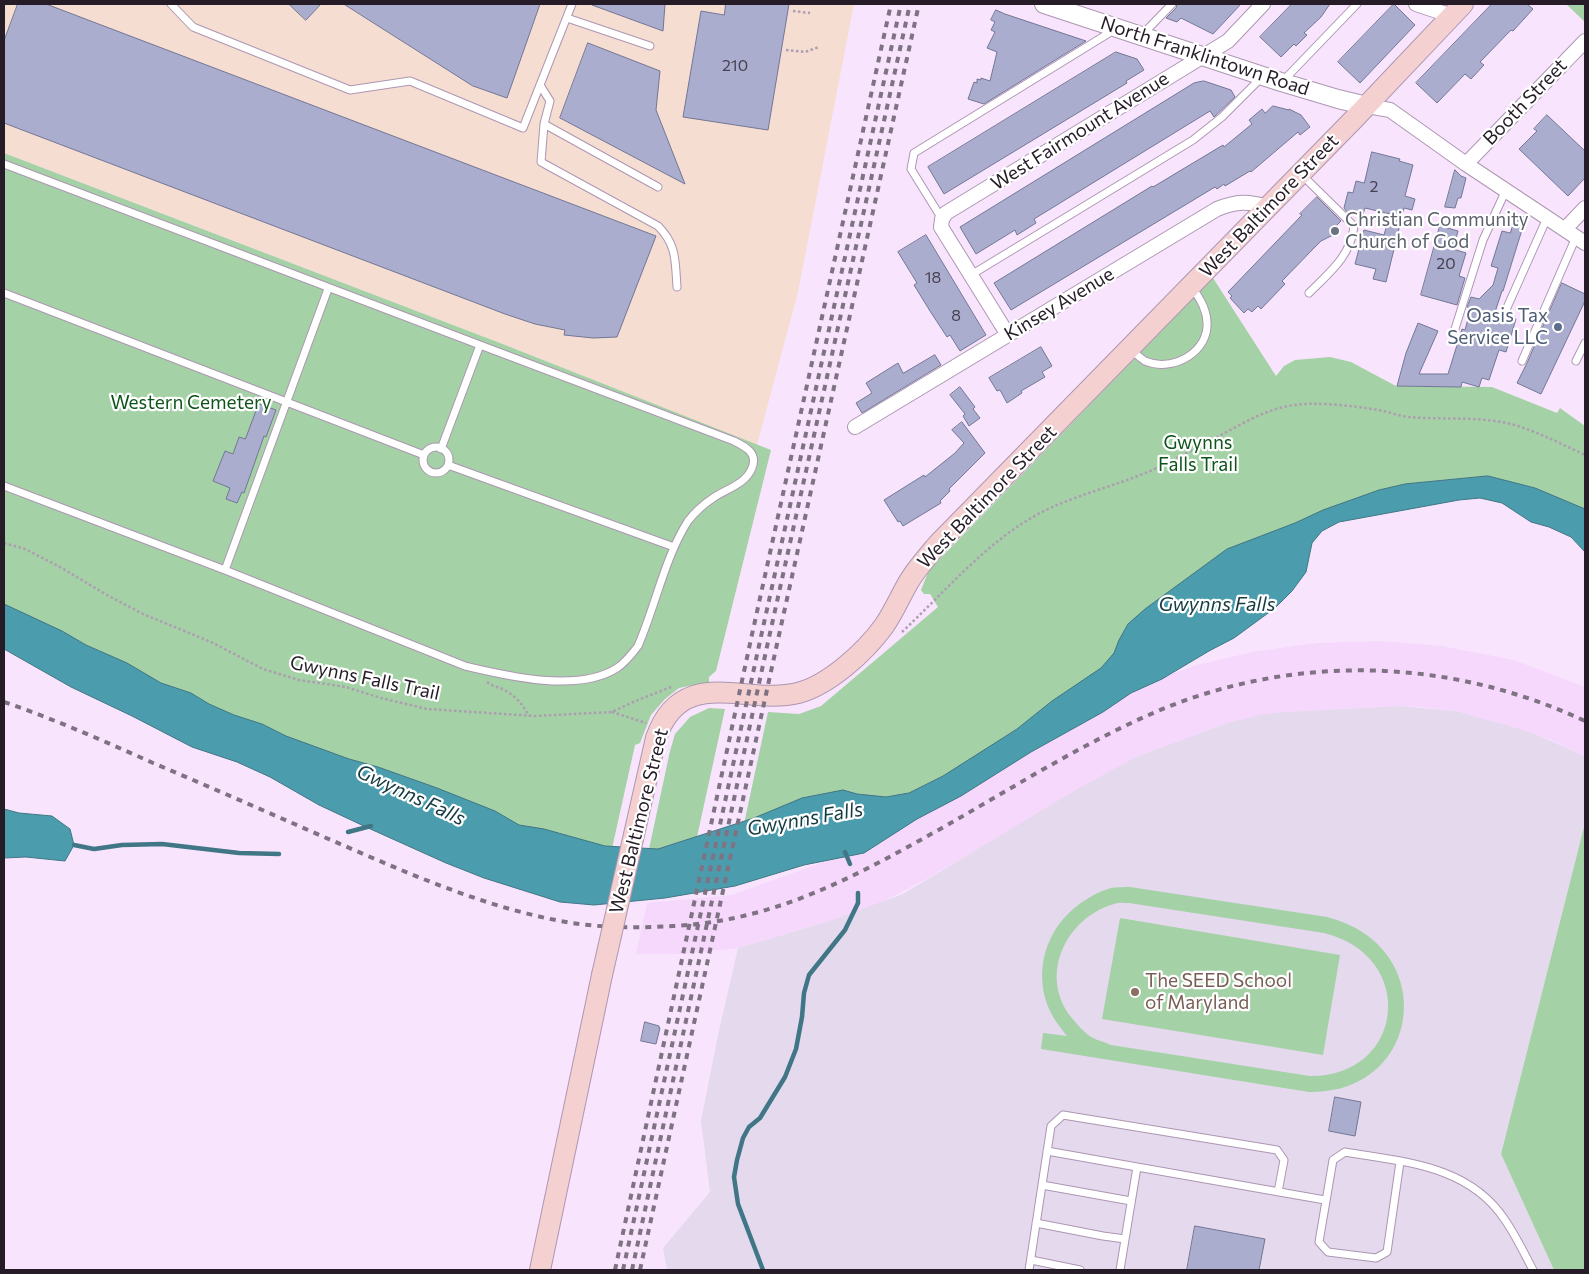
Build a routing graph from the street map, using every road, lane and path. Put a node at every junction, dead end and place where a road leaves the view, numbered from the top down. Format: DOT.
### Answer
graph roads {
  1 [pos="171,4"];
  2 [pos="572,4"];
  3 [pos="1044,4"];
  4 [pos="1172,4"];
  5 [pos="1263,4"];
  6 [pos="1357,4"];
  7 [pos="1416,4"];
  8 [pos="1076,8"];
  9 [pos="1457,10"];
  10 [pos="793,12"];
  11 [pos="810,13"];
  12 [pos="567,18"];
  13 [pos="1118,28"];
  14 [pos="1142,36"];
  15 [pos="1585,41"];
  16 [pos="650,46"];
  17 [pos="819,47"];
  18 [pos="786,50"];
  19 [pos="1202,55"];
  20 [pos="1263,76"];
  21 [pos="1281,82"];
  22 [pos="540,85"];
  23 [pos="1367,106"];
  24 [pos="544,124"];
  25 [pos="4,164"];
  26 [pos="1466,164"];
  27 [pos="1300,174"];
  28 [pos="658,187"];
  29 [pos="1506,190"];
  30 [pos="1268,207"];
  31 [pos="1585,208"];
  32 [pos="1547,217"];
  33 [pos="942,219"];
  34 [pos="1576,236"];
  35 [pos="971,275"];
  36 [pos="677,286"];
  37 [pos="1191,286"];
  38 [pos="328,289"];
  39 [pos="4,293"];
  40 [pos="1309,294"];
  41 [pos="1505,312"];
  42 [pos="1454,332"];
  43 [pos="1008,335"];
  44 [pos="1585,343"];
  45 [pos="480,345"];
  46 [pos="1129,349"];
  47 [pos="1522,361"];
  48 [pos="1576,361"];
  49 [pos="286,402"];
  50 [pos="855,427"];
  51 [pos="441,448"];
  52 [pos="424,455"];
  53 [pos="1585,455"];
  54 [pos="448,465"];
  55 [pos="4,486"];
  56 [pos="4,543"];
  57 [pos="674,547"];
  58 [pos="225,570"];
  59 [pos="897,636"];
  60 [pos="484,670"];
  61 [pos="671,687"];
  62 [pos="612,712"];
  63 [pos="529,716"];
  64 [pos="658,732"];
  65 [pos="1047,1150"];
  66 [pos="1400,1162"];
  67 [pos="1136,1167"];
  68 [pos="1042,1185"];
  69 [pos="1278,1192"];
  70 [pos="1325,1200"];
  71 [pos="1131,1202"];
  72 [pos="1036,1223"];
  73 [pos="1125,1239"];
  74 [pos="1031,1260"];
  75 [pos="540,1270"];
  76 [pos="1029,1270"];
  77 [pos="1080,1270"];
  78 [pos="1120,1270"];
  79 [pos="1533,1270"];
  1 -- 22 [label="lane"];
  2 -- 12 [label="lane"];
  3 -- 8 [label="street, North Franklintown Road"];
  4 -- 14 [label="lane"];
  5 -- 19 [label="street, West Fairmount Avenue"];
  6 -- 21 [label="lane"];
  7 -- 9 [label="street"];
  8 -- 13 [label="street, North Franklintown Road"];
  9 -- 23 [label="main road, West Baltimore Street"];
  10 -- 11 [label="path"];
  12 -- 16 [label="lane"];
  12 -- 22 [label="lane"];
  13 -- 14 [label="street, North Franklintown Road"];
  13 -- 33 [label="lane"];
  14 -- 19 [label="street, North Franklintown Road"];
  15 -- 26 [label="street, Booth Street"];
  17 -- 18 [label="path"];
  19 -- 20 [label="street, North Franklintown Road"];
  19 -- 33 [label="street, West Fairmount Avenue"];
  20 -- 21 [label="street, North Franklintown Road"];
  20 -- 35 [label="lane"];
  21 -- 23 [label="street, North Franklintown Road"];
  22 -- 24 [label="lane"];
  23 -- 26 [label="street"];
  23 -- 27 [label="main road, West Baltimore Street"];
  24 -- 28 [label="lane"];
  24 -- 36 [label="lane"];
  25 -- 38 [label="lane"];
  26 -- 29 [label="street"];
  27 -- 30 [label="main road, West Baltimore Street"];
  27 -- 40 [label="lane"];
  29 -- 32 [label="street"];
  29 -- 42 [label="lane"];
  30 -- 37 [label="main road, West Baltimore Street"];
  30 -- 43 [label="street, Kinsey Avenue"];
  31 -- 34 [label="street"];
  32 -- 34 [label="street"];
  32 -- 41 [label="lane"];
  33 -- 35 [label="street"];
  34 -- 47 [label="lane"];
  35 -- 43 [label="street"];
  37 -- 46 [label="main road, West Baltimore Street"];
  37 -- 46 [label="lane"];
  38 -- 45 [label="lane"];
  38 -- 49 [label="lane"];
  39 -- 49 [label="lane"];
  43 -- 50 [label="street, Kinsey Avenue"];
  44 -- 48 [label="lane"];
  45 -- 51 [label="lane"];
  45 -- 57 [label="lane"];
  46 -- 64 [label="main road, West Baltimore Street"];
  49 -- 52 [label="lane"];
  49 -- 58 [label="lane"];
  51 -- 52 [label="lane"];
  51 -- 54 [label="lane"];
  52 -- 54 [label="lane"];
  53 -- 59 [label="path"];
  54 -- 57 [label="lane"];
  55 -- 58 [label="lane"];
  56 -- 63 [label="path, Gwynns Falls Trail"];
  57 -- 60 [label="lane"];
  58 -- 60 [label="lane"];
  60 -- 63 [label="path"];
  61 -- 62 [label="path, Gwynns Falls Trail"];
  62 -- 63 [label="path, Gwynns Falls Trail"];
  62 -- 64 [label="path"];
  64 -- 75 [label="main road, West Baltimore Street, bridge"];
  65 -- 67 [label="lane"];
  65 -- 68 [label="lane"];
  65 -- 69 [label="lane"];
  66 -- 70 [label="lane"];
  66 -- 70 [label="lane"];
  66 -- 79 [label="lane"];
  67 -- 69 [label="lane"];
  67 -- 71 [label="lane"];
  68 -- 71 [label="lane"];
  68 -- 72 [label="lane"];
  69 -- 70 [label="lane"];
  71 -- 73 [label="lane"];
  72 -- 73 [label="lane"];
  72 -- 74 [label="lane"];
  73 -- 78 [label="lane"];
  74 -- 76 [label="lane"];
  74 -- 77 [label="lane"];
}
